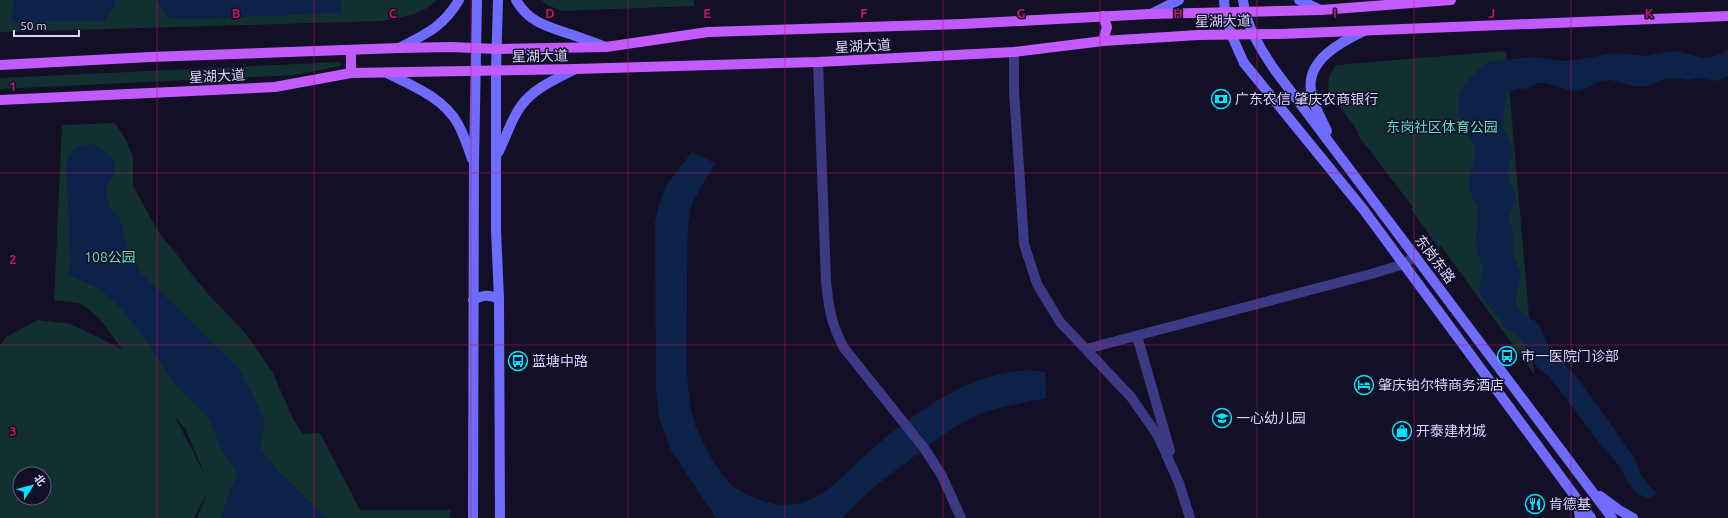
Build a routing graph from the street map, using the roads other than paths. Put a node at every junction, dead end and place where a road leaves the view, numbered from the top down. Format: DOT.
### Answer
graph roads {
  1 [pos="459,0"];
  2 [pos="477,0"];
  3 [pos="498,0"];
  4 [pos="516,0"];
  5 [pos="1180,0"];
  6 [pos="1224,0"];
  7 [pos="1243,0"];
  8 [pos="1299,0"];
  9 [pos="1451,0"];
  10 [pos="1321,10"];
  11 [pos="1224,12"];
  12 [pos="1244,12"];
  13 [pos="1150,14"];
  14 [pos="1103,16"];
  15 [pos="1728,16"];
  16 [pos="1364,31"];
  17 [pos="1231,34"];
  18 [pos="1253,34"];
  19 [pos="1103,42"];
  20 [pos="606,47"];
  21 [pos="399,48"];
  22 [pos="476,48"];
  23 [pos="497,49"];
  24 [pos="351,50"];
  25 [pos="1014,52"];
  26 [pos="818,62"];
  27 [pos="0,65"];
  28 [pos="575,69"];
  29 [pos="496,70"];
  30 [pos="476,71"];
  31 [pos="351,73"];
  32 [pos="387,73"];
  33 [pos="0,100"];
  34 [pos="1336,151"];
  35 [pos="496,157"];
  36 [pos="474,162"];
  37 [pos="1415,256"];
  38 [pos="1404,264"];
  39 [pos="499,299"];
  40 [pos="473,300"];
  41 [pos="1137,336"];
  42 [pos="1086,349"];
  43 [pos="1179,483"];
  44 [pos="1590,488"];
  45 [pos="1576,498"];
  46 [pos="473,518"];
  47 [pos="500,518"];
  48 [pos="961,518"];
  49 [pos="1190,518"];
  50 [pos="1580,518"];
  51 [pos="1591,518"];
  52 [pos="1612,518"];
  53 [pos="1633,518"];
  1 -- 21 [label="main road"];
  2 -- 22 [label="main road"];
  3 -- 23 [label="main road"];
  4 -- 20 [label="main road"];
  5 -- 13 [label="main road"];
  6 -- 11 [label="main road, 东岗东路"];
  7 -- 12 [label="main road, 东岗东路"];
  8 -- 10 [label="main road"];
  9 -- 10 [label="main road, 星湖大道"];
  10 -- 12 [label="main road, 星湖大道"];
  11 -- 12 [label="main road, 星湖大道"];
  11 -- 13 [label="main road, 星湖大道"];
  11 -- 17 [label="main road, 东岗东路"];
  12 -- 18 [label="main road, 东岗东路"];
  13 -- 14 [label="main road, 星湖大道"];
  14 -- 19 [label="main road"];
  14 -- 20 [label="main road, 星湖大道"];
  15 -- 16 [label="main road, 星湖大道"];
  16 -- 18 [label="main road, 星湖大道"];
  16 -- 34 [label="main road"];
  17 -- 18 [label="main road, 星湖大道"];
  17 -- 19 [label="main road, 星湖大道"];
  17 -- 38 [label="main road, 东岗东路"];
  18 -- 34 [label="main road, 东岗东路"];
  19 -- 25 [label="main road, 星湖大道"];
  20 -- 23 [label="main road, 星湖大道"];
  21 -- 22 [label="main road, 星湖大道"];
  21 -- 24 [label="main road, 星湖大道"];
  22 -- 23 [label="main road, 星湖大道"];
  22 -- 30 [label="main road"];
  23 -- 29 [label="main road"];
  24 -- 27 [label="main road, 星湖大道"];
  24 -- 31 [label="main road"];
  25 -- 26 [label="main road, 星湖大道"];
  25 -- 42 [label="street"];
  26 -- 28 [label="main road, 星湖大道"];
  26 -- 48 [label="street"];
  28 -- 29 [label="main road, 星湖大道"];
  28 -- 35 [label="main road"];
  29 -- 30 [label="main road, 星湖大道"];
  29 -- 35 [label="main road"];
  30 -- 32 [label="main road, 星湖大道"];
  30 -- 36 [label="main road"];
  31 -- 32 [label="main road, 星湖大道"];
  31 -- 33 [label="main road, 星湖大道"];
  32 -- 36 [label="main road"];
  34 -- 37 [label="main road, 东岗东路"];
  35 -- 39 [label="main road"];
  36 -- 40 [label="main road"];
  37 -- 38 [label="street"];
  37 -- 44 [label="main road, 东岗东路"];
  38 -- 41 [label="street"];
  38 -- 45 [label="main road, 东岗东路"];
  39 -- 40 [label="main road"];
  39 -- 47 [label="main road"];
  40 -- 46 [label="main road"];
  41 -- 42 [label="street"];
  41 -- 43 [label="street"];
  42 -- 43 [label="street"];
  43 -- 49 [label="street"];
  44 -- 52 [label="main road, 东岗东路"];
  44 -- 53 [label="main road"];
  45 -- 50 [label="main road"];
  45 -- 51 [label="main road, 东岗东路"];
}
